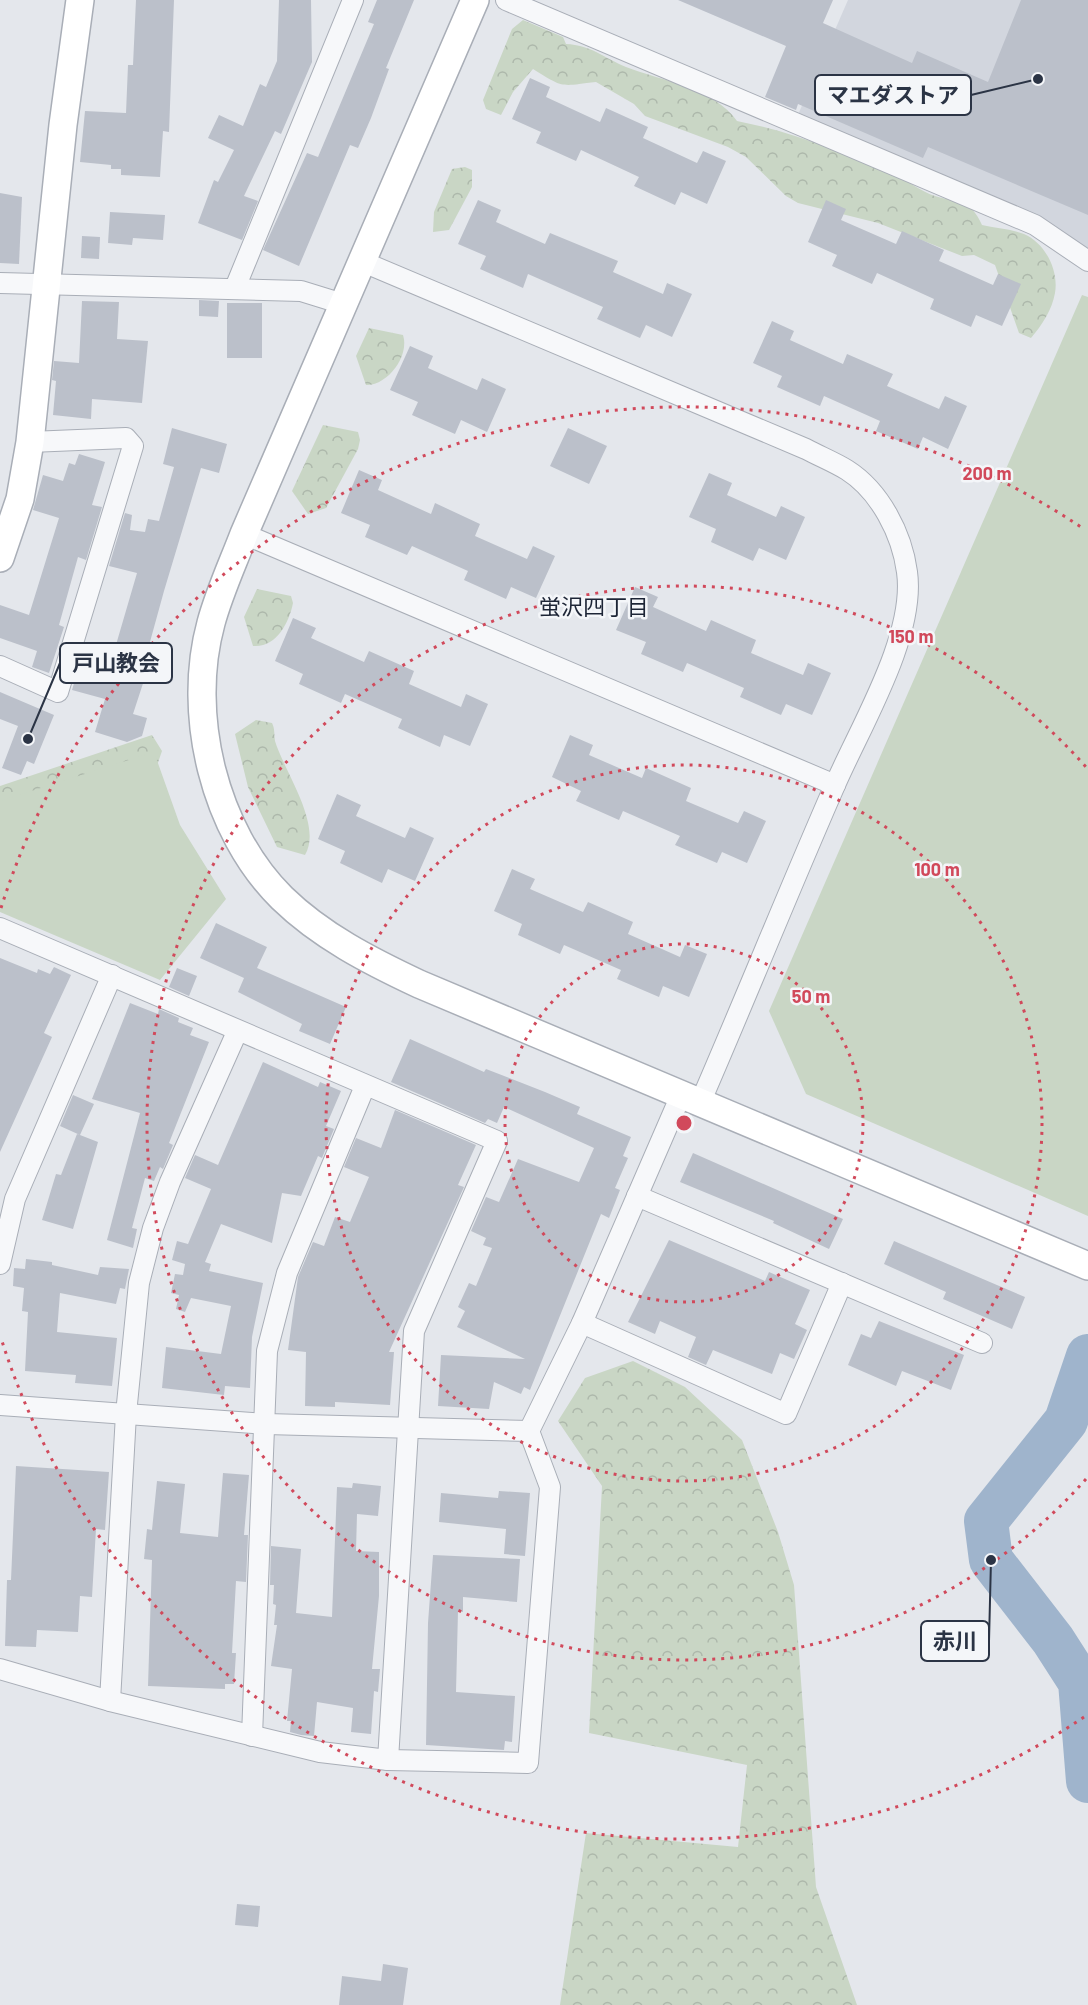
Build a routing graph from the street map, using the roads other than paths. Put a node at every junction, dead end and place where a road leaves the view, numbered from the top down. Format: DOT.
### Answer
graph roads {
  1 [pos="80,0"];
  2 [pos="353,0"];
  3 [pos="475,0"];
  4 [pos="506,0"];
  5 [pos="361,261"];
  6 [pos="1088,261"];
  7 [pos="0,283"];
  8 [pos="45,284"];
  9 [pos="235,288"];
  10 [pos="343,304"];
  11 [pos="30,442"];
  12 [pos="244,534"];
  13 [pos="0,558"];
  14 [pos="0,666"];
  15 [pos="835,785"];
  16 [pos="0,928"];
  17 [pos="112,975"];
  18 [pos="237,1032"];
  19 [pos="365,1086"];
  20 [pos="691,1099"];
  21 [pos="637,1197"];
  22 [pos="0,1264"];
  23 [pos="1085,1264"];
  24 [pos="842,1284"];
  25 [pos="582,1323"];
  26 [pos="982,1343"];
  27 [pos="0,1404"];
  28 [pos="126,1414"];
  29 [pos="266,1424"];
  30 [pos="407,1428"];
  31 [pos="529,1431"];
  32 [pos="0,1669"];
  33 [pos="110,1701"];
  34 [pos="252,1736"];
  35 [pos="388,1760"];
  1 -- 8 [label="street"];
  2 -- 9 [label="street"];
  3 -- 5 [label="street"];
  4 -- 6 [label="street"];
  5 -- 10 [label="street"];
  5 -- 15 [label="street"];
  7 -- 8 [label="street"];
  8 -- 9 [label="street"];
  8 -- 11 [label="street"];
  9 -- 10 [label="street"];
  10 -- 12 [label="street"];
  11 -- 13 [label="street"];
  11 -- 14 [label="street"];
  12 -- 15 [label="street"];
  12 -- 20 [label="street"];
  15 -- 20 [label="street"];
  16 -- 17 [label="street"];
  17 -- 18 [label="street"];
  17 -- 22 [label="street"];
  18 -- 19 [label="street"];
  18 -- 28 [label="street"];
  19 -- 29 [label="street"];
  19 -- 30 [label="street"];
  20 -- 21 [label="street"];
  20 -- 23 [label="street"];
  21 -- 24 [label="street"];
  21 -- 25 [label="street"];
  24 -- 25 [label="street"];
  24 -- 26 [label="street"];
  25 -- 31 [label="street"];
  27 -- 28 [label="street"];
  28 -- 29 [label="street"];
  28 -- 33 [label="street"];
  29 -- 30 [label="street"];
  29 -- 34 [label="street"];
  30 -- 31 [label="street"];
  30 -- 35 [label="street"];
  31 -- 35 [label="street"];
  32 -- 33 [label="street"];
  33 -- 34 [label="street"];
  34 -- 35 [label="street"];
}
